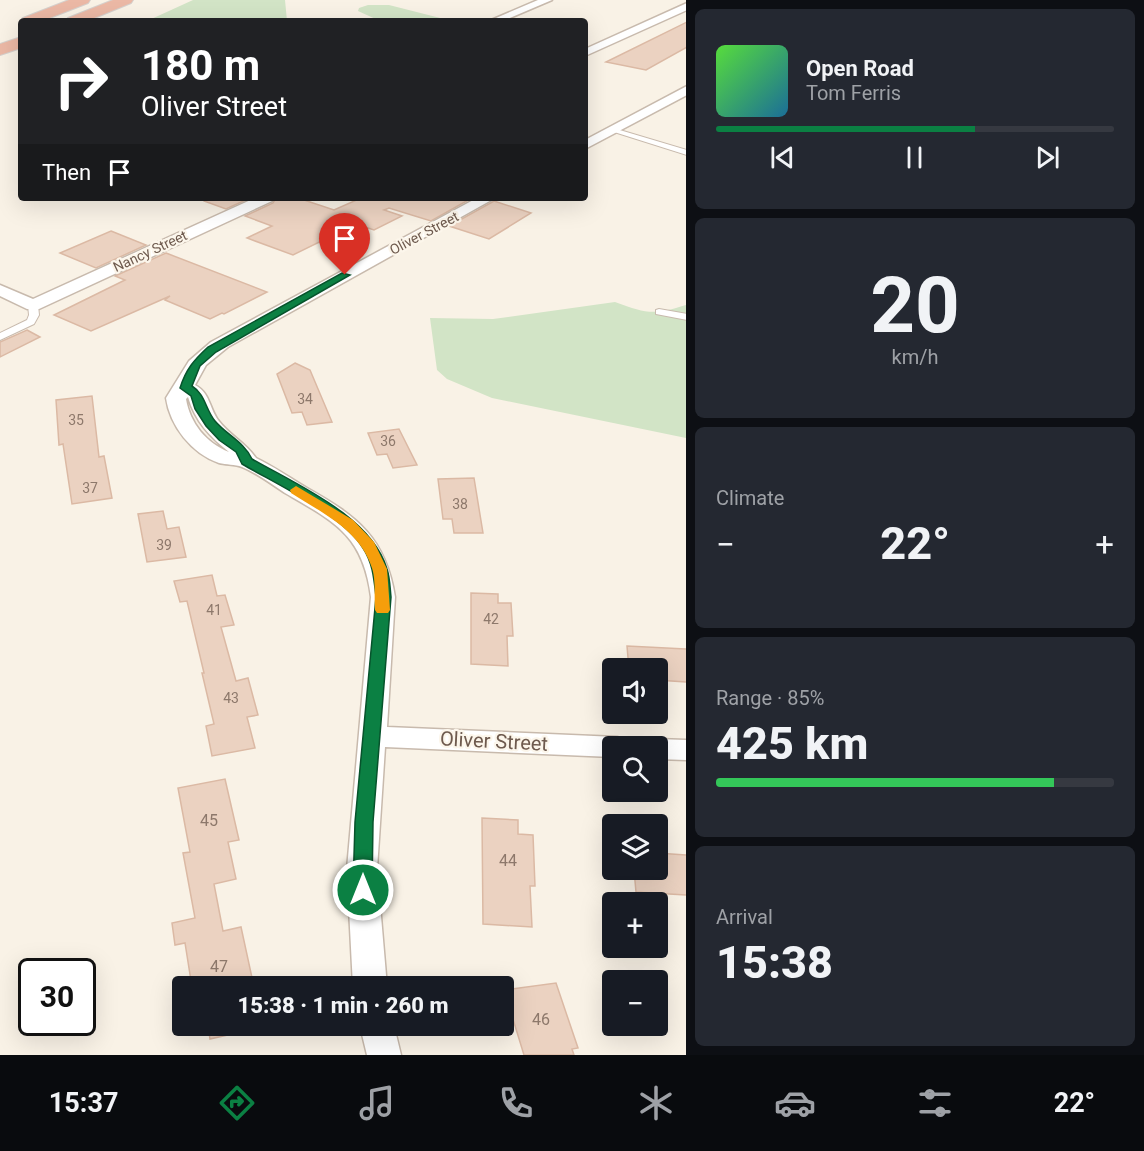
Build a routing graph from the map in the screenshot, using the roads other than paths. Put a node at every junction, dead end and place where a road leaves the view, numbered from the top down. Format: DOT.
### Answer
graph roads {
  1 [pos="83,0"];
  2 [pos="126,0"];
  3 [pos="548,0"];
  4 [pos="686,6"];
  5 [pos="36,18"];
  6 [pos="81,18"];
  7 [pos="502,18"];
  8 [pos="18,43"];
  9 [pos="0,50"];
  10 [pos="588,52"];
  11 [pos="686,91"];
  12 [pos="613,130"];
  13 [pos="588,143"];
  14 [pos="686,153"];
  15 [pos="260,201"];
  16 [pos="482,201"];
  17 [pos="0,290"];
  18 [pos="33,305"];
  19 [pos="659,312"];
  20 [pos="686,317"];
  21 [pos="0,337"];
  22 [pos="372,736"];
  23 [pos="602,746"];
  24 [pos="668,749"];
  25 [pos="686,750"];
  26 [pos="369,976"];
  27 [pos="379,1036"];
  28 [pos="384,1055"];
  1 -- 5 [label="highway"];
  2 -- 6 [label="highway"];
  3 -- 7 [label="street"];
  4 -- 10 [label="street"];
  8 -- 9 [label="highway"];
  11 -- 12 [label="street"];
  12 -- 13 [label="street"];
  12 -- 14 [label="lane"];
  15 -- 18 [label="street, Nancy Street"];
  16 -- 22 [label="street, Oliver Street"];
  17 -- 18 [label="street"];
  18 -- 21 [label="lane"];
  19 -- 20 [label="lane"];
  22 -- 23 [label="street, Oliver Street"];
  22 -- 26 [label="street, Oliver Street"];
  24 -- 25 [label="street"];
  27 -- 28 [label="street"];
}
